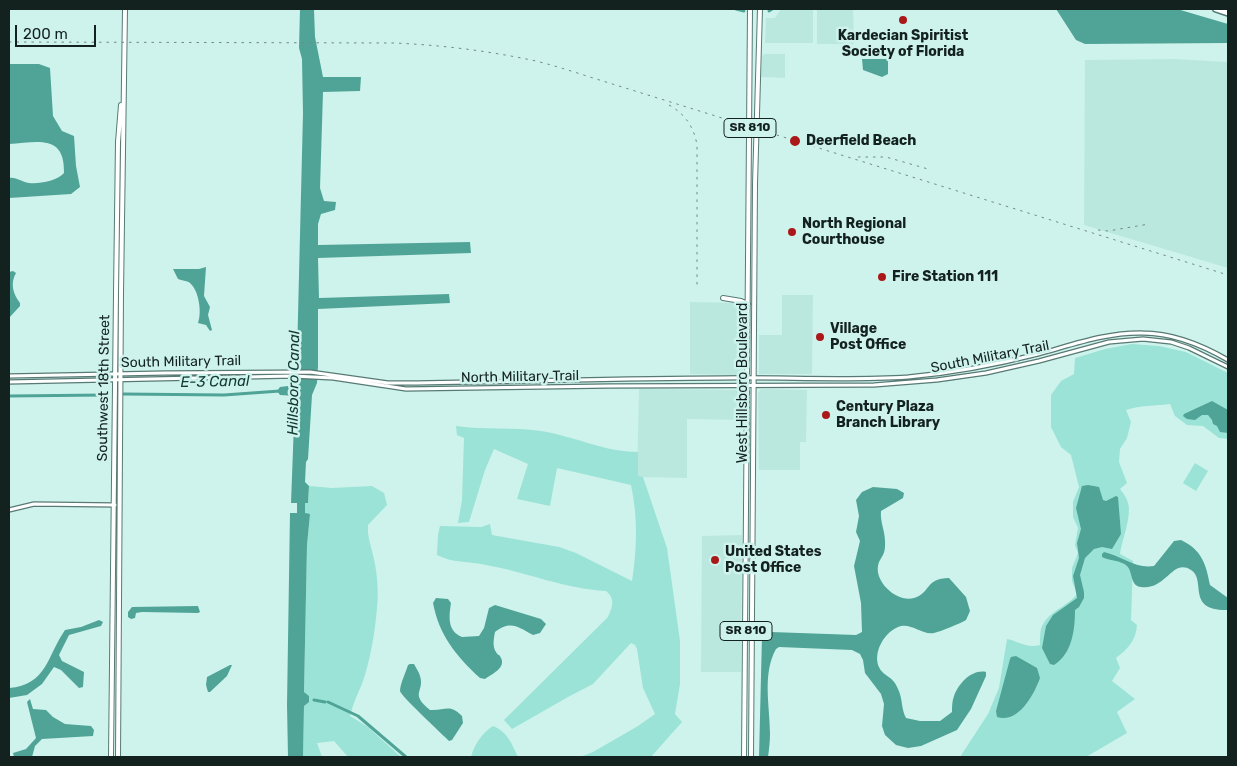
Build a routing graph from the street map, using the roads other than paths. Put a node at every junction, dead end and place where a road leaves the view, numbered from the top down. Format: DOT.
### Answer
graph roads {
  1 [pos="125,9"];
  2 [pos="750,9"];
  3 [pos="760,9"];
  4 [pos="1216,9"];
  5 [pos="1228,13"];
  6 [pos="125,20"];
  7 [pos="750,162"];
  8 [pos="756,174"];
  9 [pos="749,220"];
  10 [pos="755,230"];
  11 [pos="723,298"];
  12 [pos="748,304"];
  13 [pos="1228,360"];
  14 [pos="1228,367"];
  15 [pos="115,374"];
  16 [pos="121,374"];
  17 [pos="293,374"];
  18 [pos="320,375"];
  19 [pos="9,376"];
  20 [pos="748,378"];
  21 [pos="754,378"];
  22 [pos="115,380"];
  23 [pos="121,380"];
  24 [pos="9,382"];
  25 [pos="748,385"];
  26 [pos="754,385"];
  27 [pos="114,505"];
  28 [pos="120,505"];
  29 [pos="9,510"];
  30 [pos="746,568"];
  31 [pos="753,574"];
  32 [pos="746,576"];
  33 [pos="753,585"];
  34 [pos="111,757"];
  35 [pos="118,757"];
  36 [pos="744,757"];
  37 [pos="752,757"];
  1 -- 6 [label="main road, Southwest 18th Street"];
  2 -- 7 [label="main road, West Hillsboro Boulevard / SR 810"];
  3 -- 8 [label="main road, West Hillsboro Boulevard / SR 810"];
  4 -- 5 [label="highway"];
  6 -- 15 [label="main road, Southwest 18th Street"];
  6 -- 16 [label="main road, Southwest 18th Street"];
  7 -- 8 [label="main road"];
  7 -- 9 [label="main road, West Hillsboro Boulevard / SR 810"];
  8 -- 10 [label="main road, West Hillsboro Boulevard / SR 810"];
  9 -- 10 [label="main road"];
  9 -- 12 [label="main road, West Hillsboro Boulevard / SR 810"];
  10 -- 21 [label="main road, West Hillsboro Boulevard / SR 810"];
  11 -- 12 [label="main road"];
  12 -- 20 [label="main road, West Hillsboro Boulevard / SR 810"];
  13 -- 21 [label="street, South Military Trail"];
  14 -- 26 [label="street, South Military Trail"];
  15 -- 16 [label="street, South Military Trail"];
  15 -- 19 [label="street, South Military Trail"];
  15 -- 22 [label="main road, Southwest 18th Street"];
  16 -- 17 [label="street, South Military Trail"];
  16 -- 23 [label="main road, Southwest 18th Street"];
  17 -- 18 [label="street, North Military Trail"];
  17 -- 23 [label="street, South Military Trail"];
  18 -- 20 [label="street, North Military Trail"];
  18 -- 25 [label="street, North Military Trail"];
  20 -- 21 [label="street, South Military Trail"];
  20 -- 25 [label="main road, West Hillsboro Boulevard / SR 810"];
  21 -- 26 [label="main road, West Hillsboro Boulevard / SR 810"];
  22 -- 23 [label="street, South Military Trail"];
  22 -- 24 [label="street, South Military Trail"];
  22 -- 27 [label="main road, Southwest 18th Street"];
  23 -- 28 [label="main road, Southwest 18th Street"];
  25 -- 26 [label="street, South Military Trail"];
  25 -- 30 [label="main road, West Hillsboro Boulevard / SR 810"];
  26 -- 31 [label="main road, West Hillsboro Boulevard / SR 810"];
  27 -- 28 [label="street"];
  27 -- 29 [label="street"];
  27 -- 34 [label="main road, Southwest 18th Street"];
  28 -- 35 [label="main road, Southwest 18th Street"];
  30 -- 31 [label="main road"];
  30 -- 32 [label="main road, West Hillsboro Boulevard / SR 810"];
  31 -- 33 [label="main road, West Hillsboro Boulevard / SR 810"];
  32 -- 33 [label="main road"];
  32 -- 36 [label="main road, West Hillsboro Boulevard / SR 810"];
  33 -- 37 [label="main road, West Hillsboro Boulevard / SR 810"];
}
